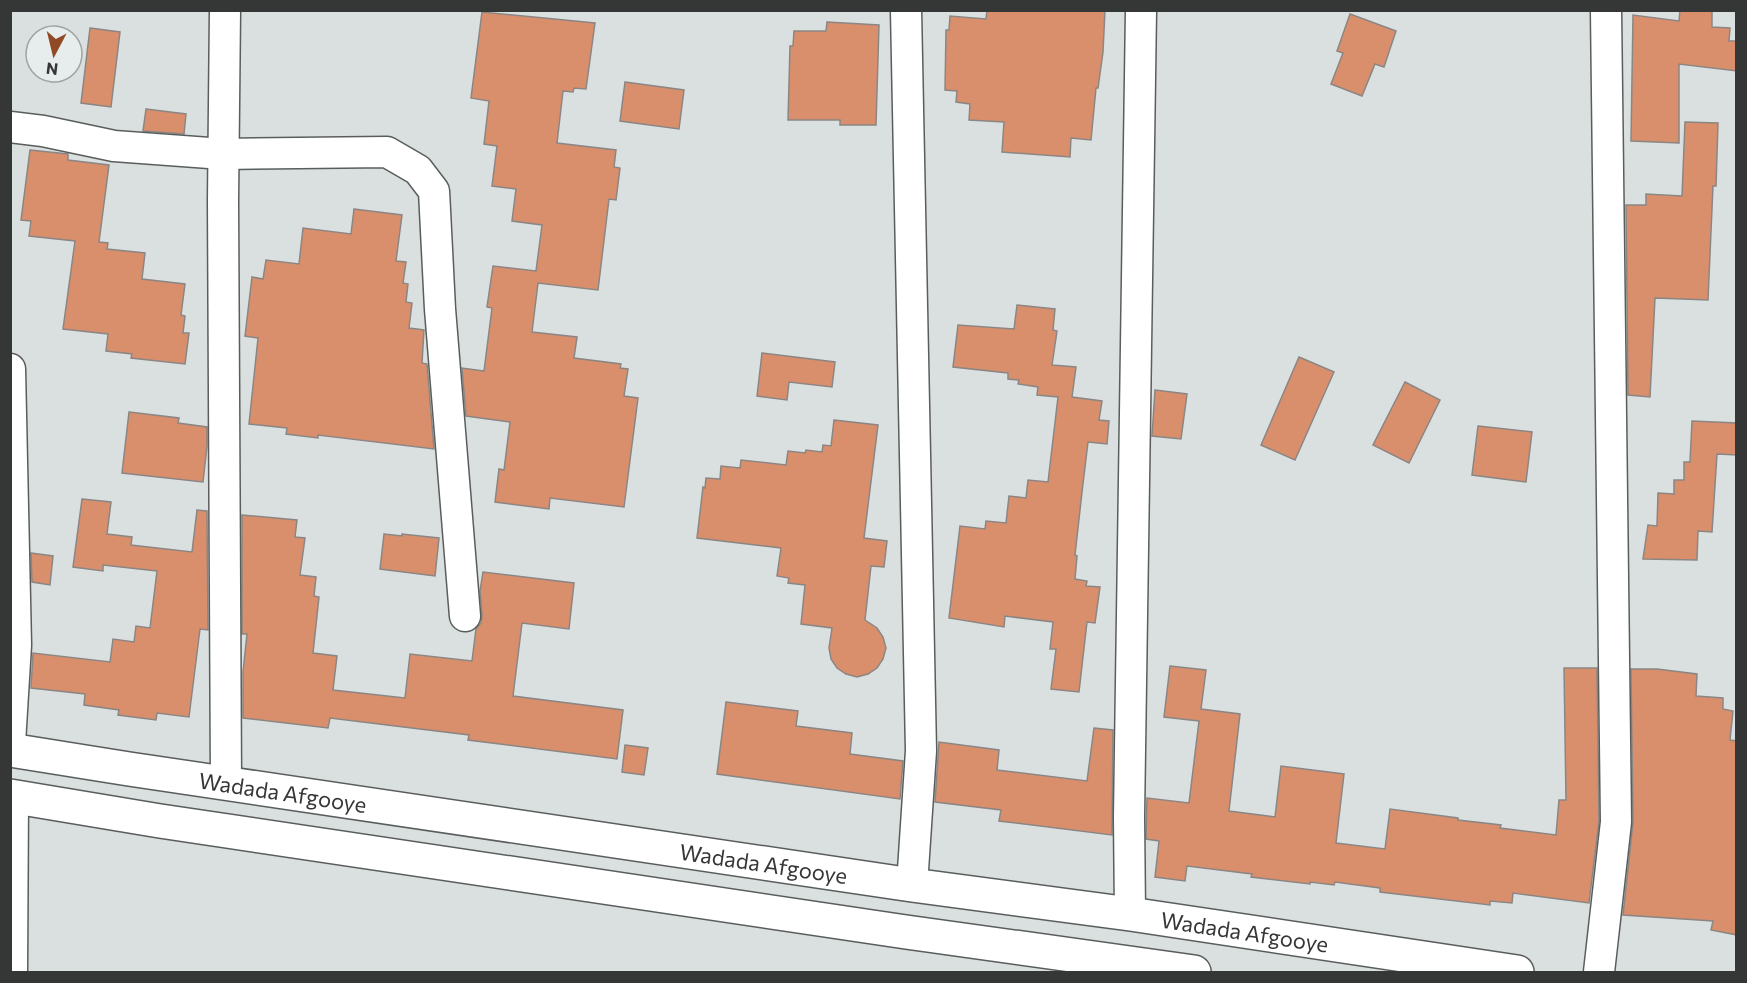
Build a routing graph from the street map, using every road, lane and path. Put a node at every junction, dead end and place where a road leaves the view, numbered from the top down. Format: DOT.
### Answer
graph roads {
  1 [pos="225,10"];
  2 [pos="906,10"];
  3 [pos="1141,10"];
  4 [pos="1606,10"];
  5 [pos="10,127"];
  6 [pos="223,154"];
  7 [pos="10,369"];
  8 [pos="465,616"];
  9 [pos="10,742"];
  10 [pos="10,750"];
  11 [pos="226,783"];
  12 [pos="11,796"];
  13 [pos="912,885"];
  14 [pos="1130,914"];
  15 [pos="12,972"];
  16 [pos="1194,972"];
  17 [pos="1517,972"];
  18 [pos="1599,972"];
  1 -- 6 [label="street"];
  2 -- 13 [label="street"];
  3 -- 14 [label="street"];
  4 -- 18 [label="street"];
  5 -- 6 [label="street"];
  6 -- 8 [label="street"];
  6 -- 11 [label="street"];
  7 -- 9 [label="street"];
  10 -- 11 [label="highway, Wadada Afgooye"];
  11 -- 13 [label="highway, Wadada Afgooye"];
  12 -- 15 [label="street"];
  12 -- 16 [label="highway, Wadada Afgooye"];
  13 -- 14 [label="highway, Wadada Afgooye"];
  14 -- 17 [label="highway, Wadada Afgooye"];
}
